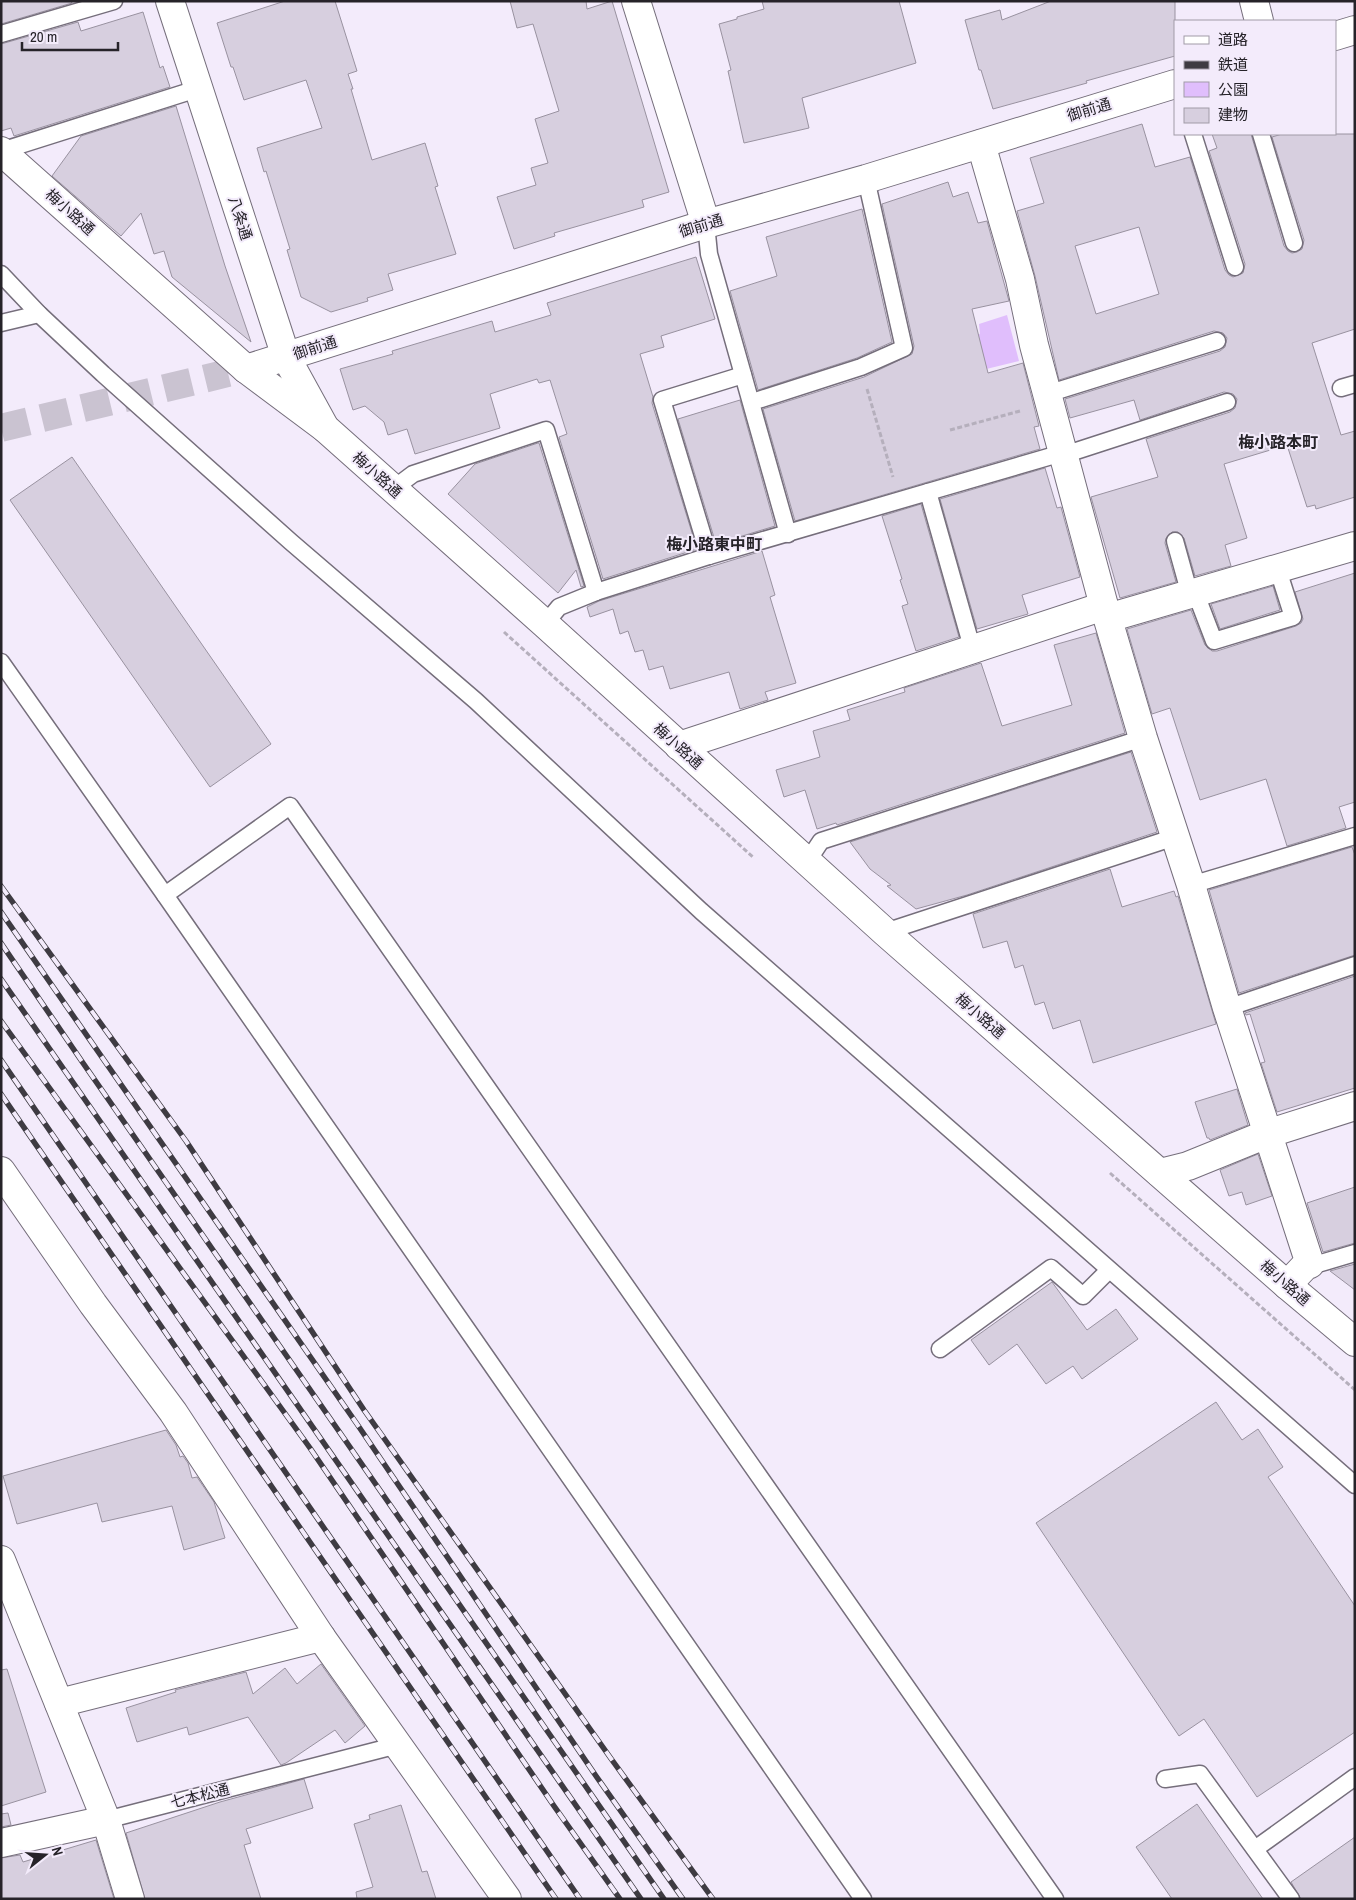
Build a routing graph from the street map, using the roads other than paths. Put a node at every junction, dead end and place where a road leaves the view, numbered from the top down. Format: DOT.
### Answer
graph roads {
  1 [pos="114,1"];
  2 [pos="170,1"];
  3 [pos="636,1"];
  4 [pos="1254,1"];
  5 [pos="1259,20"];
  6 [pos="1355,30"];
  7 [pos="1,34"];
  8 [pos="1336,36"];
  9 [pos="1174,84"];
  10 [pos="197,89"];
  11 [pos="1193,135"];
  12 [pos="1260,135"];
  13 [pos="981,144"];
  14 [pos="1,151"];
  15 [pos="866,179"];
  16 [pos="706,224"];
  17 [pos="1294,243"];
  18 [pos="1235,267"];
  19 [pos="1,274"];
  20 [pos="39,314"];
  21 [pos="1,323"];
  22 [pos="1217,341"];
  23 [pos="286,358"];
  24 [pos="237,371"];
  25 [pos="743,375"];
  26 [pos="1048,399"];
  27 [pos="752,402"];
  28 [pos="1227,402"];
  29 [pos="325,428"];
  30 [pos="1062,453"];
  31 [pos="393,489"];
  32 [pos="928,492"];
  33 [pos="788,534"];
  34 [pos="1175,541"];
  35 [pos="1355,546"];
  36 [pos="709,556"];
  37 [pos="1278,570"];
  38 [pos="596,592"];
  39 [pos="1193,594"];
  40 [pos="1106,612"];
  41 [pos="545,624"];
  42 [pos="973,651"];
  43 [pos="1,662"];
  44 [pos="1143,738"];
  45 [pos="679,746"];
  46 [pos="1355,836"];
  47 [pos="1175,837"];
  48 [pos="806,862"];
  49 [pos="1192,885"];
  50 [pos="165,895"];
  51 [pos="885,932"];
  52 [pos="1355,965"];
  53 [pos="1228,1008"];
  54 [pos="1355,1106"];
  55 [pos="1267,1134"];
  56 [pos="1,1171"];
  57 [pos="1160,1173"];
  58 [pos="1355,1253"];
  59 [pos="1310,1264"];
  60 [pos="1110,1270"];
  61 [pos="1287,1285"];
  62 [pos="1355,1342"];
  63 [pos="940,1349"];
  64 [pos="1355,1485"];
  65 [pos="1,1560"];
  66 [pos="321,1638"];
  67 [pos="59,1703"];
  68 [pos="398,1745"];
  69 [pos="1355,1777"];
  70 [pos="1165,1779"];
  71 [pos="106,1820"];
  72 [pos="1,1842"];
  73 [pos="1255,1849"];
  74 [pos="130,1899"];
  75 [pos="507,1899"];
  76 [pos="862,1899"];
  77 [pos="1055,1899"];
  78 [pos="1291,1899"];
  1 -- 7 [label="lane"];
  2 -- 10 [label="street, 八条通"];
  3 -- 16 [label="street"];
  4 -- 5 [label="street"];
  6 -- 8 [label="street"];
  9 -- 13 [label="street, 御前通"];
  10 -- 14 [label="lane"];
  10 -- 23 [label="street, 八条通"];
  11 -- 18 [label="lane"];
  12 -- 17 [label="lane"];
  13 -- 15 [label="street, 御前通"];
  13 -- 26 [label="street"];
  14 -- 24 [label="street, 梅小路通"];
  15 -- 16 [label="street, 御前通"];
  15 -- 27 [label="lane"];
  16 -- 23 [label="street, 御前通"];
  16 -- 25 [label="lane"];
  19 -- 20 [label="lane"];
  20 -- 21 [label="lane"];
  20 -- 60 [label="lane"];
  22 -- 26 [label="lane"];
  23 -- 24 [label="street, 御前通"];
  23 -- 29 [label="street, 八条通"];
  24 -- 29 [label="street, 梅小路通"];
  25 -- 27 [label="lane"];
  25 -- 36 [label="lane"];
  26 -- 30 [label="street"];
  27 -- 33 [label="lane"];
  28 -- 30 [label="lane"];
  29 -- 31 [label="street, 梅小路通"];
  30 -- 32 [label="lane"];
  30 -- 40 [label="street"];
  31 -- 38 [label="lane"];
  31 -- 41 [label="street, 梅小路通"];
  32 -- 33 [label="lane"];
  32 -- 42 [label="lane"];
  33 -- 36 [label="lane"];
  34 -- 39 [label="lane"];
  35 -- 37 [label="street"];
  36 -- 38 [label="lane"];
  37 -- 39 [label="street"];
  37 -- 39 [label="lane"];
  38 -- 41 [label="lane"];
  39 -- 40 [label="street"];
  40 -- 42 [label="street"];
  40 -- 44 [label="street"];
  41 -- 45 [label="street, 梅小路通"];
  42 -- 45 [label="street"];
  43 -- 50 [label="lane"];
  44 -- 47 [label="street"];
  44 -- 48 [label="lane"];
  45 -- 48 [label="street, 梅小路通"];
  46 -- 49 [label="lane"];
  47 -- 49 [label="street"];
  47 -- 51 [label="lane"];
  48 -- 51 [label="street, 梅小路通"];
  49 -- 53 [label="street"];
  50 -- 76 [label="lane"];
  50 -- 77 [label="lane"];
  51 -- 57 [label="street, 梅小路通"];
  52 -- 53 [label="lane"];
  53 -- 55 [label="street"];
  54 -- 55 [label="street"];
  55 -- 57 [label="street"];
  55 -- 59 [label="street"];
  56 -- 66 [label="street"];
  57 -- 61 [label="street, 梅小路通"];
  58 -- 59 [label="lane"];
  59 -- 61 [label="street"];
  60 -- 63 [label="lane"];
  60 -- 64 [label="lane"];
  61 -- 62 [label="street, 梅小路通"];
  65 -- 67 [label="street"];
  66 -- 67 [label="street"];
  66 -- 68 [label="street"];
  67 -- 71 [label="street"];
  68 -- 71 [label="lane, 七本松通"];
  68 -- 75 [label="street"];
  69 -- 73 [label="lane"];
  70 -- 73 [label="lane"];
  71 -- 72 [label="street, 七本松通"];
  71 -- 74 [label="street"];
  73 -- 78 [label="lane"];
}
